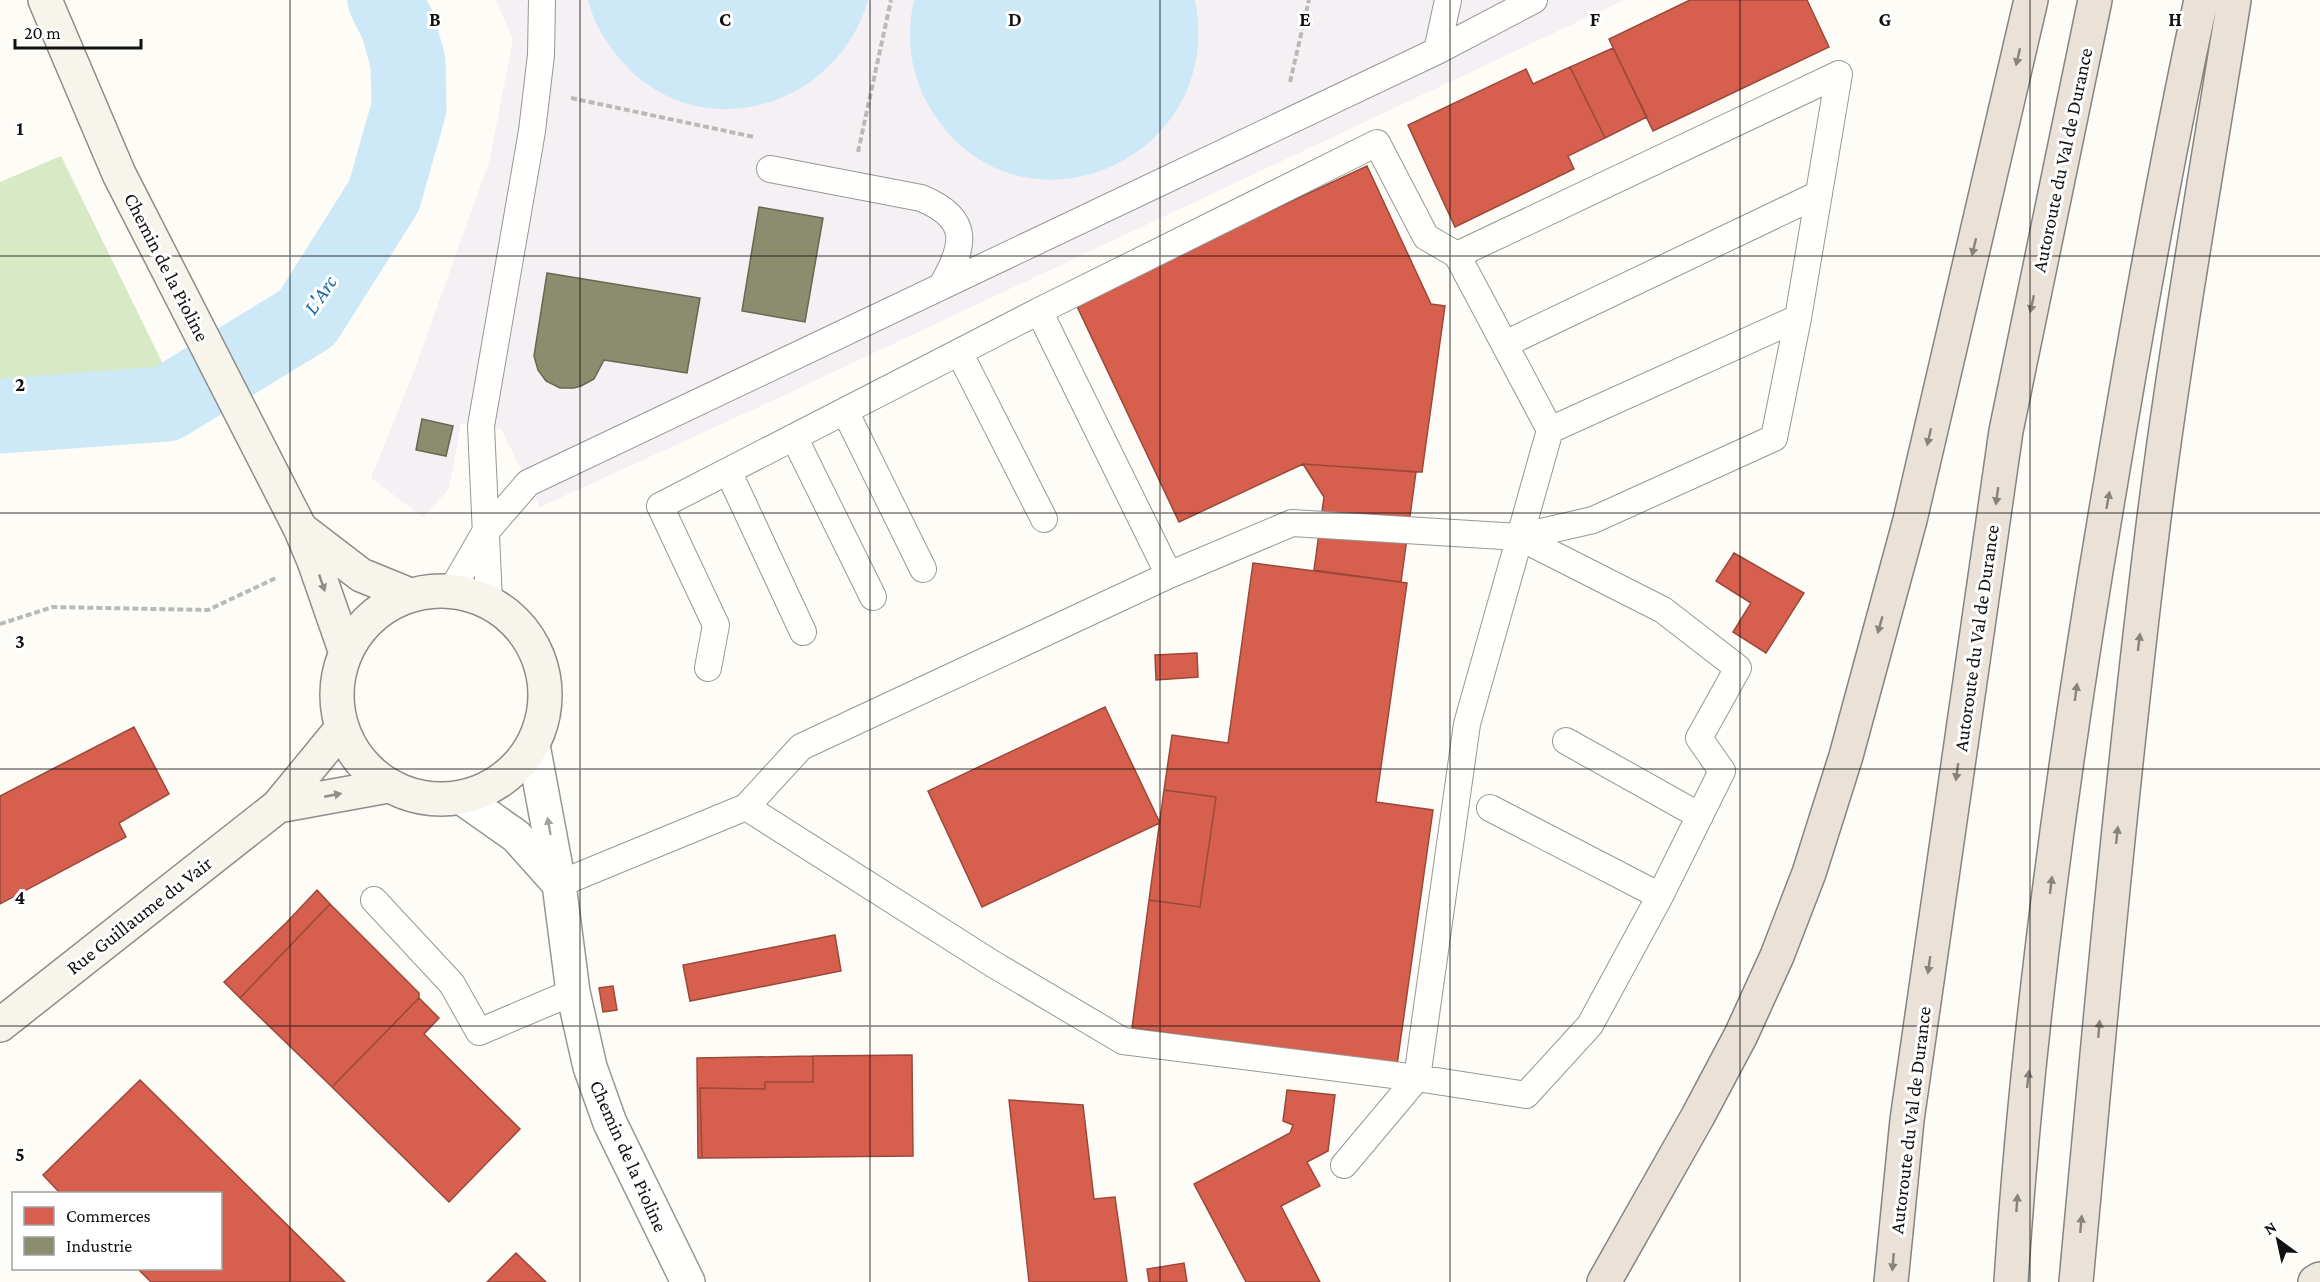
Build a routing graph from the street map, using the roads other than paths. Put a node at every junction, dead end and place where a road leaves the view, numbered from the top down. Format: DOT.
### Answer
graph roads {
  1 [pos="45,0"];
  2 [pos="542,0"];
  3 [pos="1448,0"];
  4 [pos="1534,0"];
  5 [pos="2031,0"];
  6 [pos="2096,0"];
  7 [pos="2201,0"];
  8 [pos="2234,0"];
  9 [pos="1437,51"];
  10 [pos="770,169"];
  11 [pos="1819,194"];
  12 [pos="1457,255"];
  13 [pos="941,287"];
  14 [pos="1039,311"];
  15 [pos="1798,318"];
  16 [pos="1504,344"];
  17 [pos="959,352"];
  18 [pos="845,411"];
  19 [pos="1550,430"];
  20 [pos="794,437"];
  21 [pos="728,471"];
  22 [pos="1044,519"];
  23 [pos="295,520"];
  24 [pos="484,534"];
  25 [pos="1519,537"];
  26 [pos="923,569"];
  27 [pos="1168,575"];
  28 [pos="451,591"];
  29 [pos="410,595"];
  30 [pos="873,597"];
  31 [pos="489,602"];
  32 [pos="803,632"];
  33 [pos="346,653"];
  34 [pos="708,668"];
  35 [pos="342,728"];
  36 [pos="1566,741"];
  37 [pos="533,745"];
  38 [pos="388,786"];
  39 [pos="462,798"];
  40 [pos="278,806"];
  41 [pos="746,807"];
  42 [pos="1490,808"];
  43 [pos="1700,816"];
  44 [pos="559,884"];
  45 [pos="1660,896"];
  46 [pos="374,900"];
  47 [pos="573,992"];
  48 [pos="0,1025"];
  49 [pos="1417,1078"];
  50 [pos="1344,1165"];
  51 [pos="2320,1279"];
  52 [pos="688,1282"];
  53 [pos="1604,1282"];
  54 [pos="1891,1282"];
  55 [pos="2011,1282"];
  56 [pos="2076,1282"];
  57 [pos="2315,1282"];
  1 -- 23 [label="main road, Chemin de la Pioline"];
  2 -- 24 [label="lane"];
  3 -- 9 [label="lane"];
  4 -- 9 [label="lane"];
  5 -- 53 [label="highway, one-way"];
  6 -- 54 [label="highway, Autoroute du Val de Durance, one-way"];
  55 -- 7 [label="highway, one-way"];
  56 -- 8 [label="highway, one-way"];
  9 -- 13 [label="lane"];
  10 -- 13 [label="lane"];
  11 -- 12 [label="lane"];
  11 -- 15 [label="lane"];
  11 -- 16 [label="lane"];
  12 -- 14 [label="lane"];
  12 -- 16 [label="lane"];
  13 -- 24 [label="lane"];
  14 -- 17 [label="lane"];
  14 -- 27 [label="lane"];
  15 -- 19 [label="lane"];
  15 -- 25 [label="lane"];
  16 -- 19 [label="lane"];
  17 -- 18 [label="lane"];
  17 -- 22 [label="lane"];
  18 -- 20 [label="lane"];
  18 -- 26 [label="lane"];
  19 -- 25 [label="lane"];
  20 -- 21 [label="lane"];
  20 -- 30 [label="lane"];
  21 -- 32 [label="lane"];
  21 -- 34 [label="lane"];
  23 -- 29 [label="main road, Chemin de la Pioline"];
  23 -- 33 [label="main road, Chemin de la Pioline, one-way"];
  24 -- 28 [label="lane"];
  24 -- 31 [label="lane"];
  25 -- 27 [label="lane"];
  25 -- 43 [label="lane"];
  25 -- 49 [label="lane"];
  27 -- 41 [label="lane"];
  28 -- 29 [label="main road"];
  28 -- 31 [label="main road"];
  29 -- 33 [label="main road"];
  31 -- 37 [label="main road"];
  33 -- 35 [label="main road"];
  35 -- 38 [label="main road"];
  35 -- 40 [label="main road, Rue Guillaume du Vair"];
  36 -- 43 [label="lane"];
  37 -- 39 [label="main road"];
  44 -- 37 [label="street, Chemin de la Pioline, one-way"];
  38 -- 39 [label="main road"];
  40 -- 38 [label="main road, Rue Guillaume du Vair, one-way"];
  39 -- 44 [label="street"];
  40 -- 48 [label="main road, Rue Guillaume du Vair"];
  41 -- 44 [label="lane"];
  41 -- 49 [label="lane"];
  42 -- 45 [label="lane"];
  43 -- 45 [label="lane"];
  44 -- 47 [label="street, Chemin de la Pioline"];
  45 -- 49 [label="lane"];
  46 -- 47 [label="lane"];
  47 -- 52 [label="street, Chemin de la Pioline"];
  49 -- 50 [label="lane"];
  51 -- 57 [label="main road"];
}
